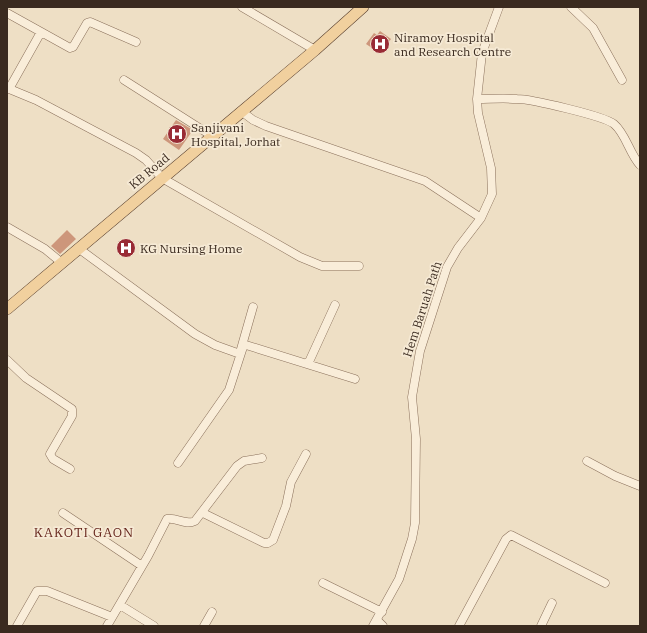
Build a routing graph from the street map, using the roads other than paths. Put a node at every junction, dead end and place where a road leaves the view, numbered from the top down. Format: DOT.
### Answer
graph roads {
  1 [pos="242,7"];
  2 [pos="363,7"];
  3 [pos="499,7"];
  4 [pos="571,7"];
  5 [pos="7,13"];
  6 [pos="41,32"];
  7 [pos="136,42"];
  8 [pos="315,50"];
  9 [pos="124,80"];
  10 [pos="622,80"];
  11 [pos="8,89"];
  12 [pos="477,99"];
  13 [pos="241,111"];
  14 [pos="212,136"];
  15 [pos="640,165"];
  16 [pos="162,178"];
  17 [pos="481,218"];
  18 [pos="7,227"];
  19 [pos="78,248"];
  20 [pos="62,264"];
  21 [pos="359,266"];
  22 [pos="335,305"];
  23 [pos="8,306"];
  24 [pos="254,307"];
  25 [pos="240,351"];
  26 [pos="7,360"];
  27 [pos="308,364"];
  28 [pos="355,379"];
  29 [pos="306,454"];
  30 [pos="262,458"];
  31 [pos="587,461"];
  32 [pos="178,463"];
  33 [pos="70,469"];
  34 [pos="640,486"];
  35 [pos="63,513"];
  36 [pos="203,513"];
  37 [pos="142,566"];
  38 [pos="323,583"];
  39 [pos="605,583"];
  40 [pos="552,603"];
  41 [pos="120,604"];
  42 [pos="212,612"];
  43 [pos="382,612"];
  44 [pos="112,617"];
  45 [pos="375,623"];
  46 [pos="17,626"];
  47 [pos="108,626"];
  48 [pos="154,626"];
  49 [pos="204,626"];
  50 [pos="384,626"];
  51 [pos="459,626"];
  52 [pos="541,626"];
  1 -- 8 [label="street"];
  2 -- 8 [label="main road, KB Road"];
  3 -- 12 [label="street, Hem Baruah Path"];
  4 -- 10 [label="street"];
  5 -- 6 [label="street"];
  6 -- 7 [label="street"];
  6 -- 11 [label="street"];
  8 -- 13 [label="main road, KB Road"];
  9 -- 14 [label="street"];
  11 -- 16 [label="street"];
  12 -- 15 [label="street"];
  12 -- 17 [label="street, Hem Baruah Path"];
  13 -- 14 [label="main road, KB Road"];
  13 -- 17 [label="street"];
  14 -- 16 [label="main road, KB Road"];
  16 -- 19 [label="main road, KB Road"];
  16 -- 21 [label="street"];
  17 -- 43 [label="street, Hem Baruah Path"];
  18 -- 20 [label="street"];
  19 -- 20 [label="main road, KB Road"];
  19 -- 25 [label="street"];
  20 -- 23 [label="main road, KB Road"];
  22 -- 27 [label="street"];
  24 -- 25 [label="street"];
  25 -- 27 [label="street"];
  25 -- 32 [label="street"];
  26 -- 33 [label="street"];
  27 -- 28 [label="street"];
  29 -- 36 [label="street"];
  30 -- 36 [label="street"];
  31 -- 34 [label="street"];
  35 -- 37 [label="street"];
  36 -- 37 [label="street"];
  37 -- 41 [label="street"];
  38 -- 43 [label="street"];
  39 -- 51 [label="street"];
  40 -- 52 [label="street"];
  41 -- 44 [label="street"];
  41 -- 48 [label="street"];
  42 -- 49 [label="street"];
  43 -- 45 [label="street, Hem Baruah Path"];
  44 -- 46 [label="street"];
  44 -- 47 [label="street"];
  45 -- 50 [label="street"];
}
